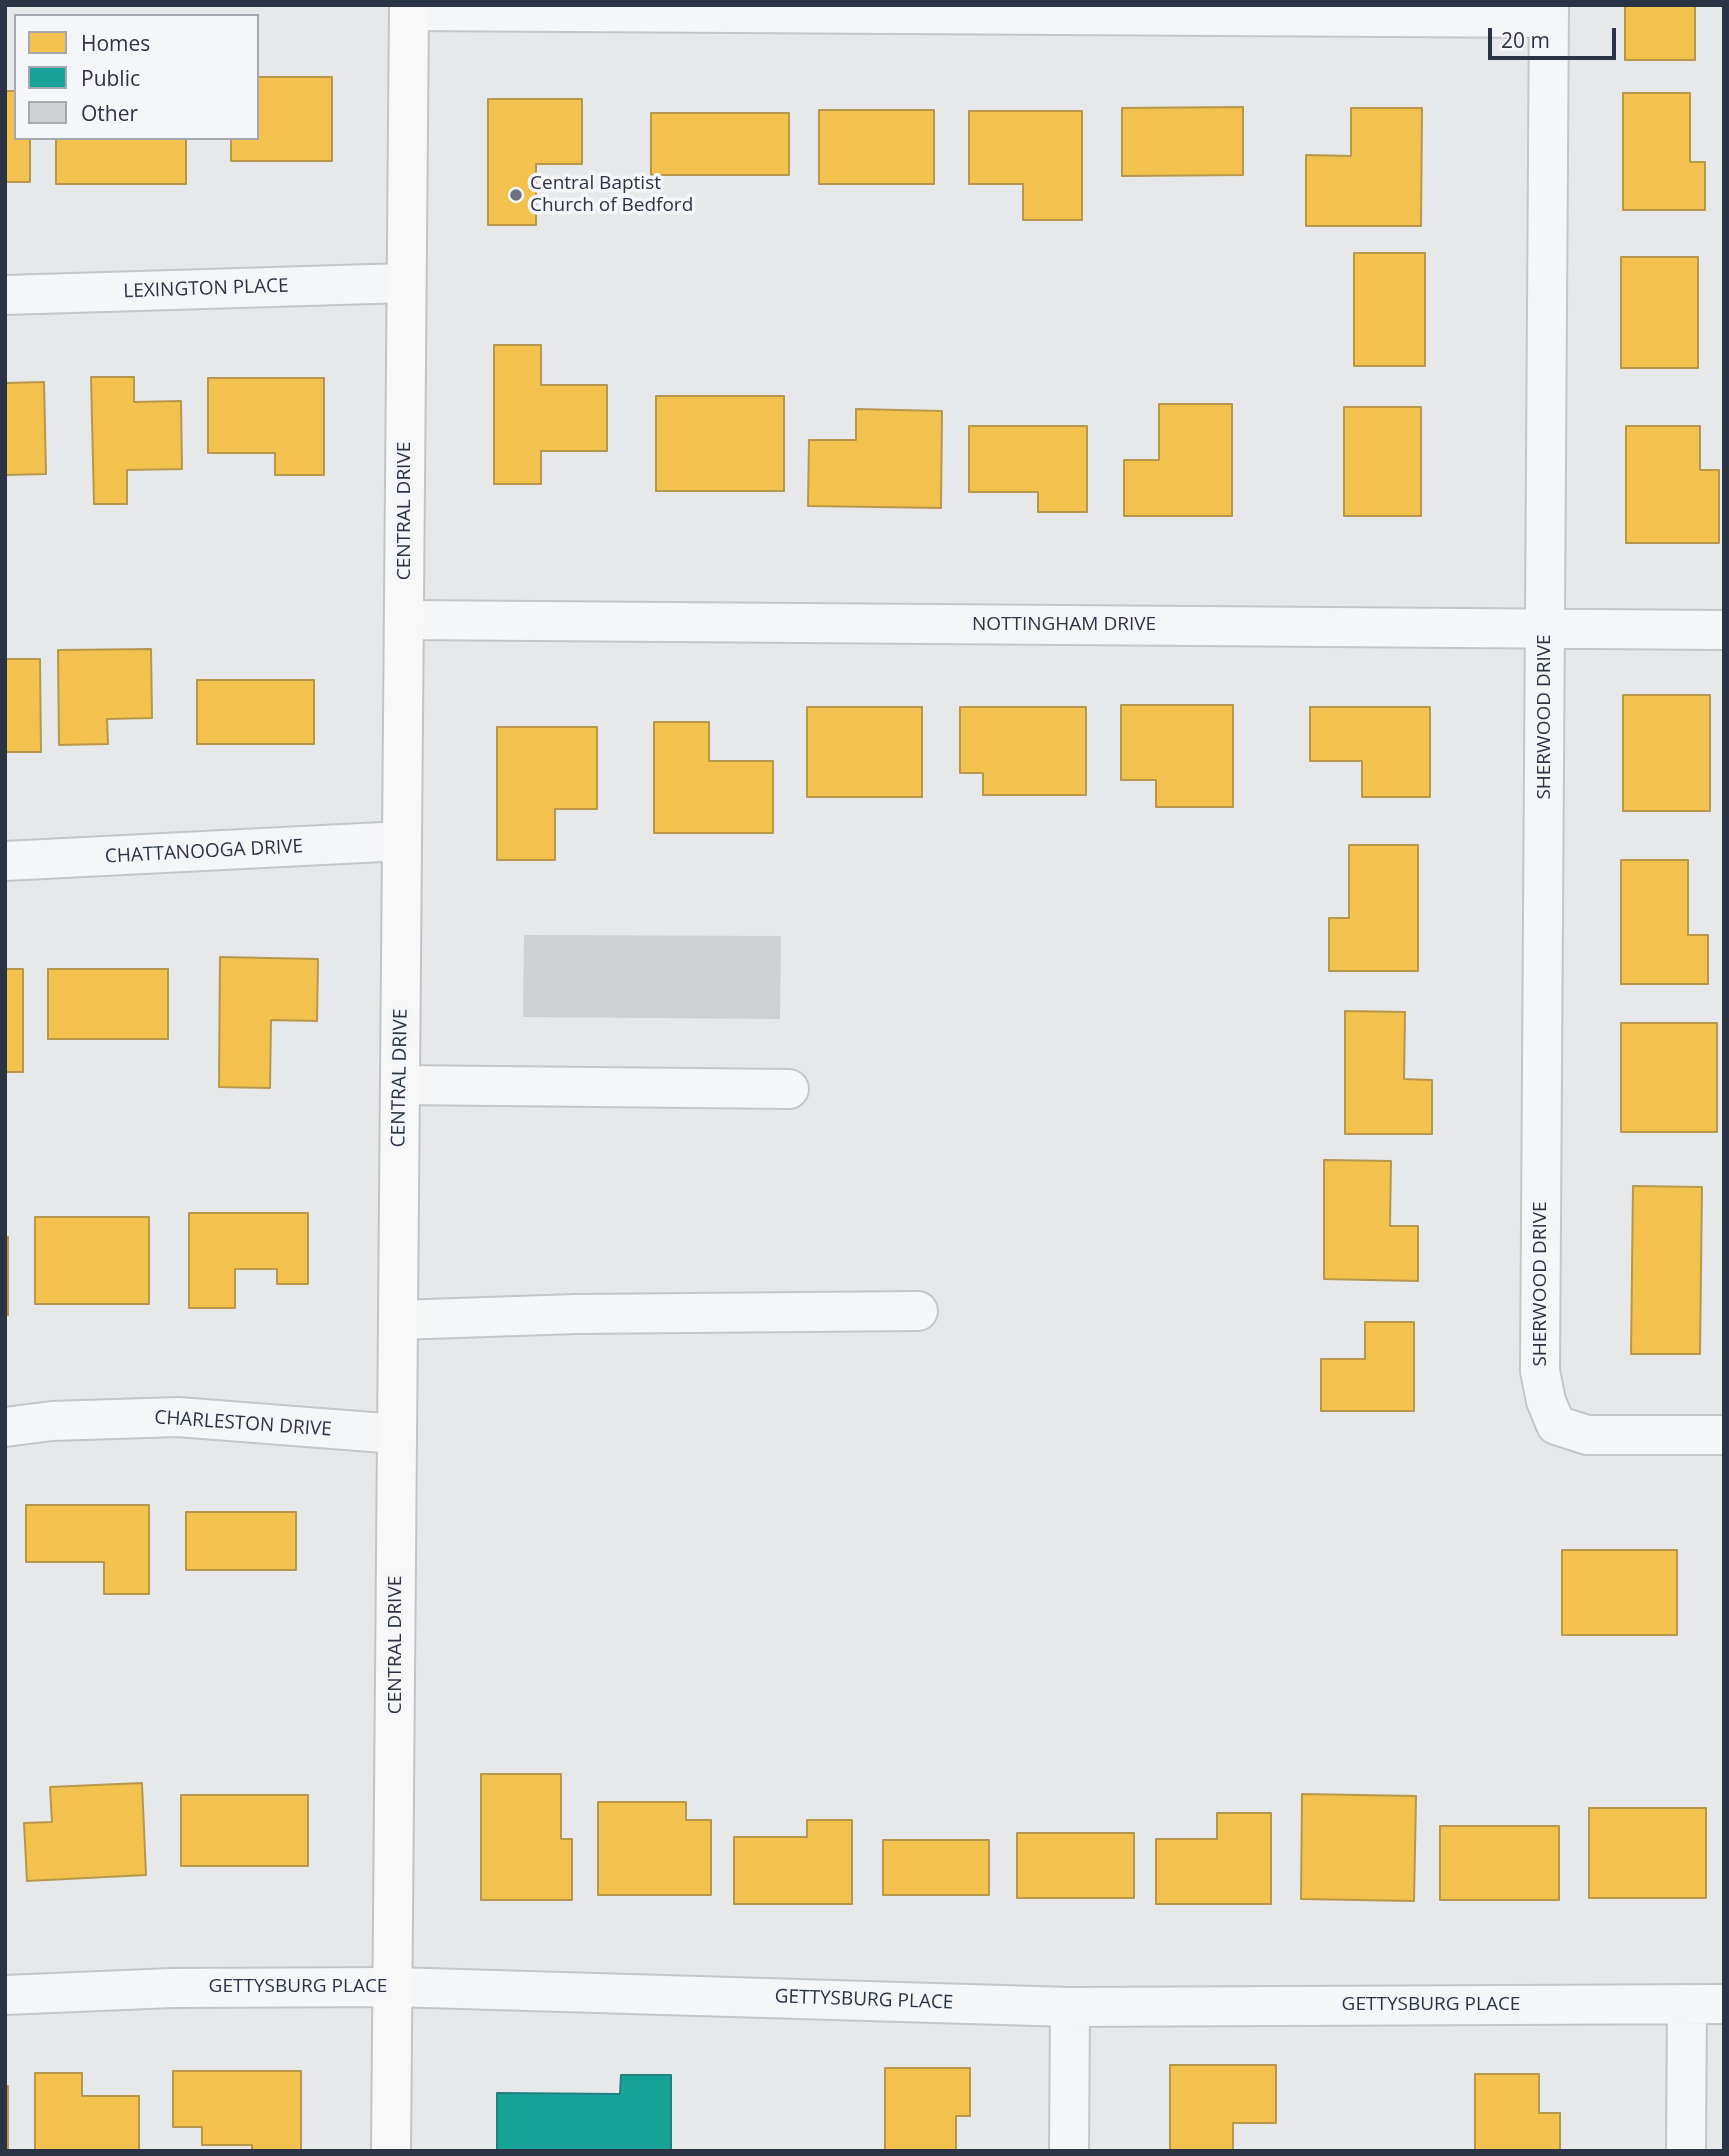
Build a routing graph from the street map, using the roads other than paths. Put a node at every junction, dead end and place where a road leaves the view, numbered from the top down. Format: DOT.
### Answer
graph roads {
  1 [pos="409,8"];
  2 [pos="1549,12"];
  3 [pos="406,283"];
  4 [pos="5,295"];
  5 [pos="404,620"];
  6 [pos="1546,629"];
  7 [pos="1724,630"];
  8 [pos="402,841"];
  9 [pos="5,861"];
  10 [pos="400,1086"];
  11 [pos="789,1089"];
  12 [pos="918,1311"];
  13 [pos="398,1320"];
  14 [pos="5,1427"];
  15 [pos="397,1434"];
  16 [pos="1724,1435"];
  17 [pos="393,1987"];
  18 [pos="5,1995"];
  19 [pos="1706,2004"];
  20 [pos="1070,2007"];
  21 [pos="391,2151"];
  22 [pos="1069,2151"];
  23 [pos="1686,2151"];
  1 -- 2 [label="street"];
  1 -- 3 [label="main road, CENTRAL DRIVE"];
  2 -- 6 [label="street, SHERWOOD DRIVE"];
  3 -- 4 [label="street, LEXINGTON PLACE"];
  3 -- 5 [label="main road, CENTRAL DRIVE"];
  5 -- 6 [label="street, NOTTINGHAM DRIVE"];
  5 -- 8 [label="main road, CENTRAL DRIVE"];
  6 -- 7 [label="street, NOTTINGHAM DRIVE"];
  6 -- 16 [label="street, SHERWOOD DRIVE"];
  8 -- 9 [label="street, CHATTANOOGA DRIVE"];
  8 -- 10 [label="main road, CENTRAL DRIVE"];
  10 -- 11 [label="street"];
  10 -- 13 [label="main road, CENTRAL DRIVE"];
  12 -- 13 [label="street"];
  13 -- 15 [label="main road, CENTRAL DRIVE"];
  14 -- 15 [label="street, CHARLESTON DRIVE"];
  15 -- 17 [label="main road, CENTRAL DRIVE"];
  17 -- 18 [label="street, GETTYSBURG PLACE"];
  17 -- 20 [label="street, GETTYSBURG PLACE"];
  17 -- 21 [label="main road, CENTRAL DRIVE"];
  19 -- 20 [label="street, GETTYSBURG PLACE"];
  19 -- 23 [label="street"];
  20 -- 22 [label="street"];
}
